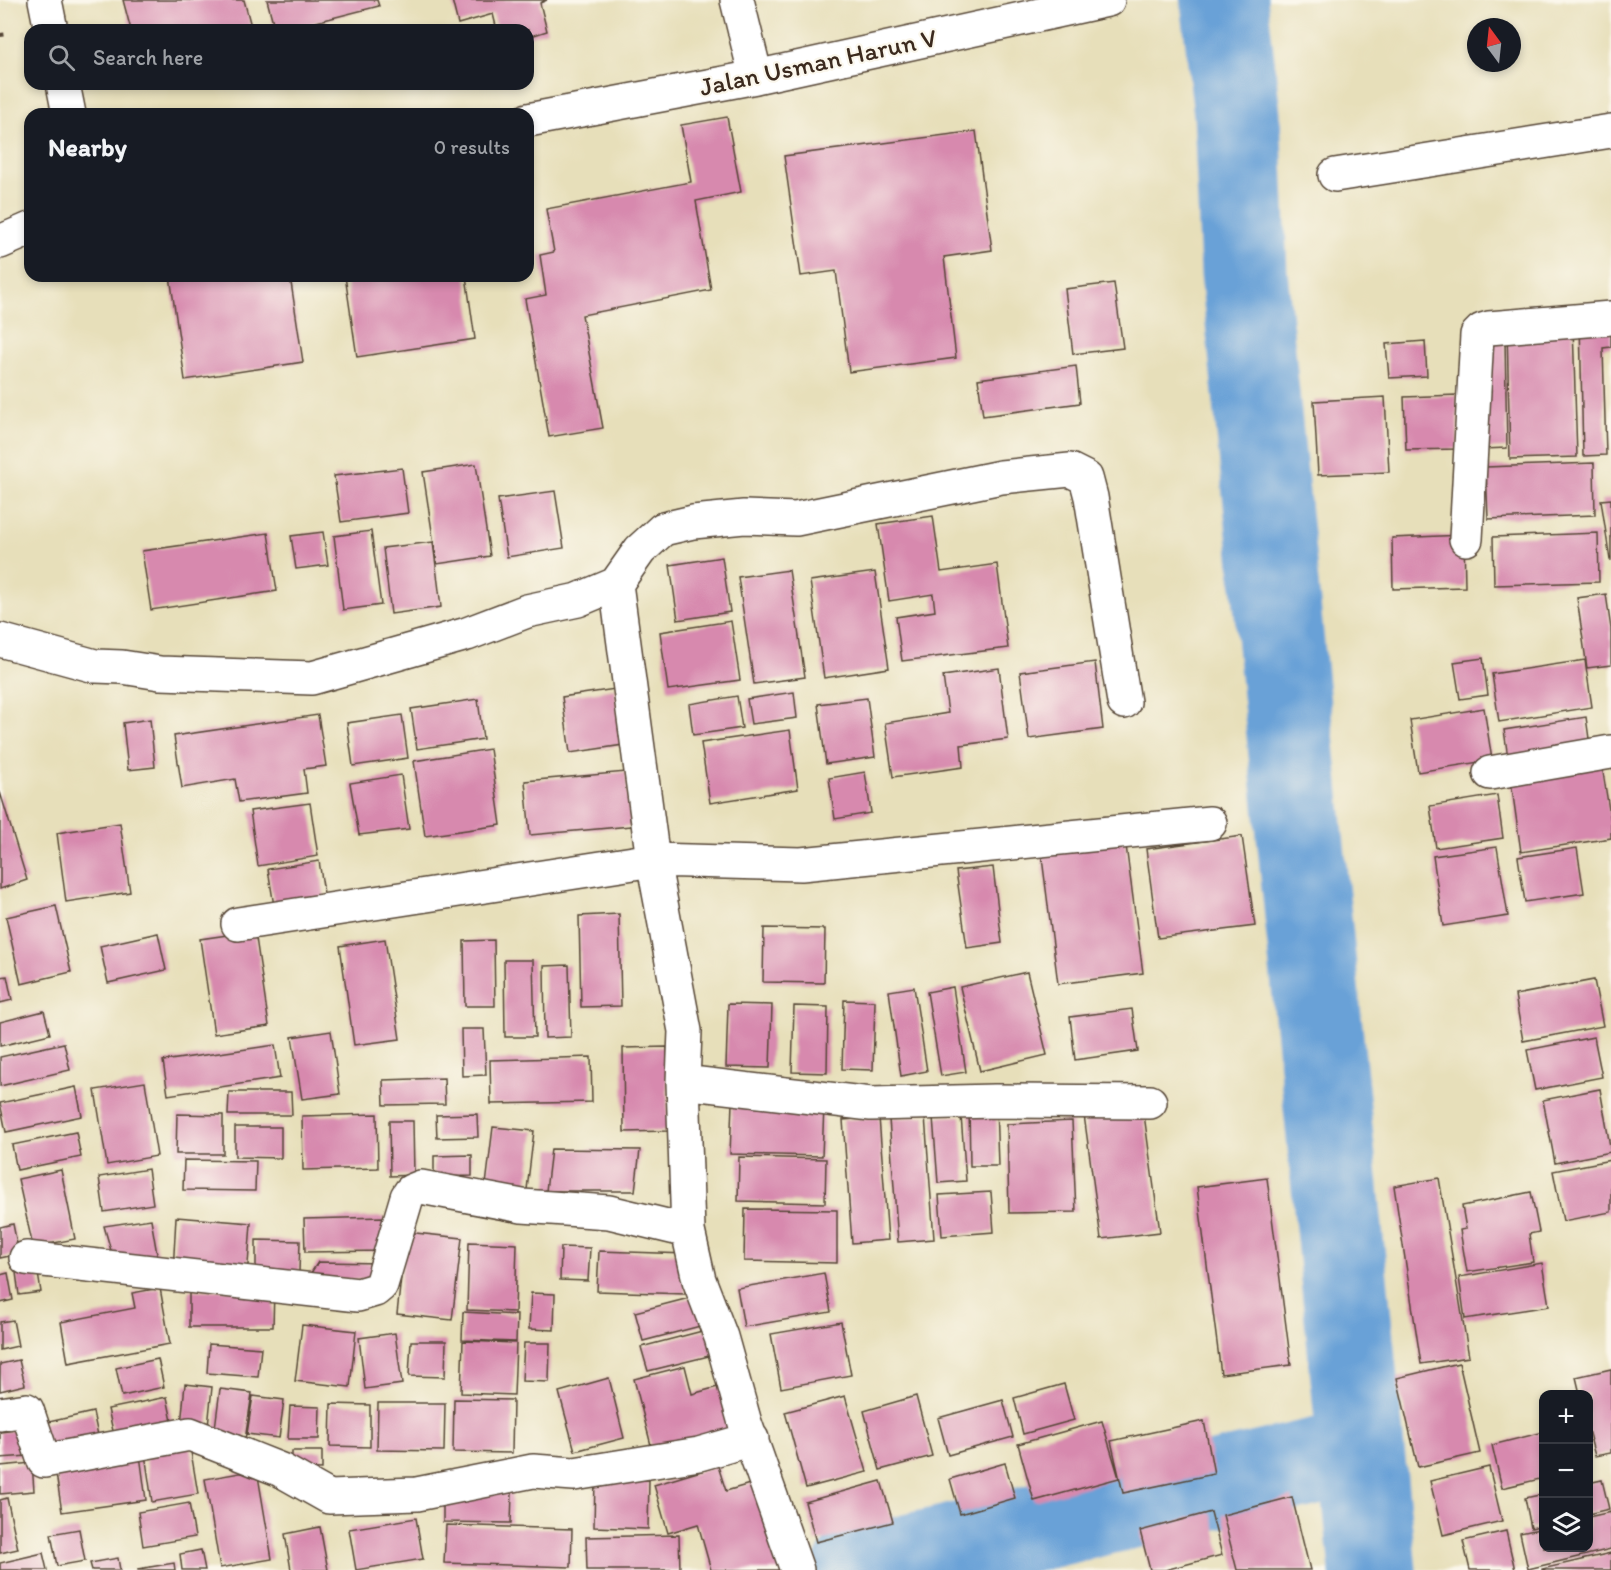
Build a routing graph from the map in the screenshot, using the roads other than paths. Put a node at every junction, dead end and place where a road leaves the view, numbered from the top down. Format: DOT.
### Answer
graph roads {
  1 [pos="45,0"];
  2 [pos="737,0"];
  3 [pos="1108,0"];
  4 [pos="50,24"];
  5 [pos="756,76"];
  6 [pos="64,90"];
  7 [pos="68,108"];
  8 [pos="534,119"];
  9 [pos="1611,131"];
  10 [pos="1335,175"];
  11 [pos="24,232"];
  12 [pos="0,242"];
  13 [pos="1611,318"];
  14 [pos="1466,539"];
  15 [pos="616,584"];
  16 [pos="0,640"];
  17 [pos="1124,702"];
  18 [pos="1611,752"];
  19 [pos="1490,773"];
  20 [pos="1210,823"];
  21 [pos="653,860"];
  22 [pos="238,924"];
  23 [pos="683,1082"];
  24 [pos="1150,1102"];
  25 [pos="688,1231"];
  26 [pos="26,1258"];
  27 [pos="0,1414"];
  28 [pos="752,1439"];
  29 [pos="797,1570"];
  1 -- 4 [label="street"];
  2 -- 5 [label="street"];
  3 -- 5 [label="street, Jalan Usman Harun V"];
  5 -- 8 [label="street, Jalan Usman Harun V"];
  6 -- 7 [label="street"];
  9 -- 10 [label="street"];
  11 -- 12 [label="street"];
  13 -- 14 [label="street"];
  15 -- 16 [label="street"];
  15 -- 17 [label="street"];
  15 -- 21 [label="street"];
  18 -- 19 [label="street"];
  20 -- 21 [label="street"];
  21 -- 22 [label="street"];
  21 -- 23 [label="street"];
  23 -- 24 [label="street"];
  23 -- 25 [label="street"];
  25 -- 26 [label="street"];
  25 -- 28 [label="street"];
  27 -- 28 [label="street"];
  28 -- 29 [label="street"];
}
